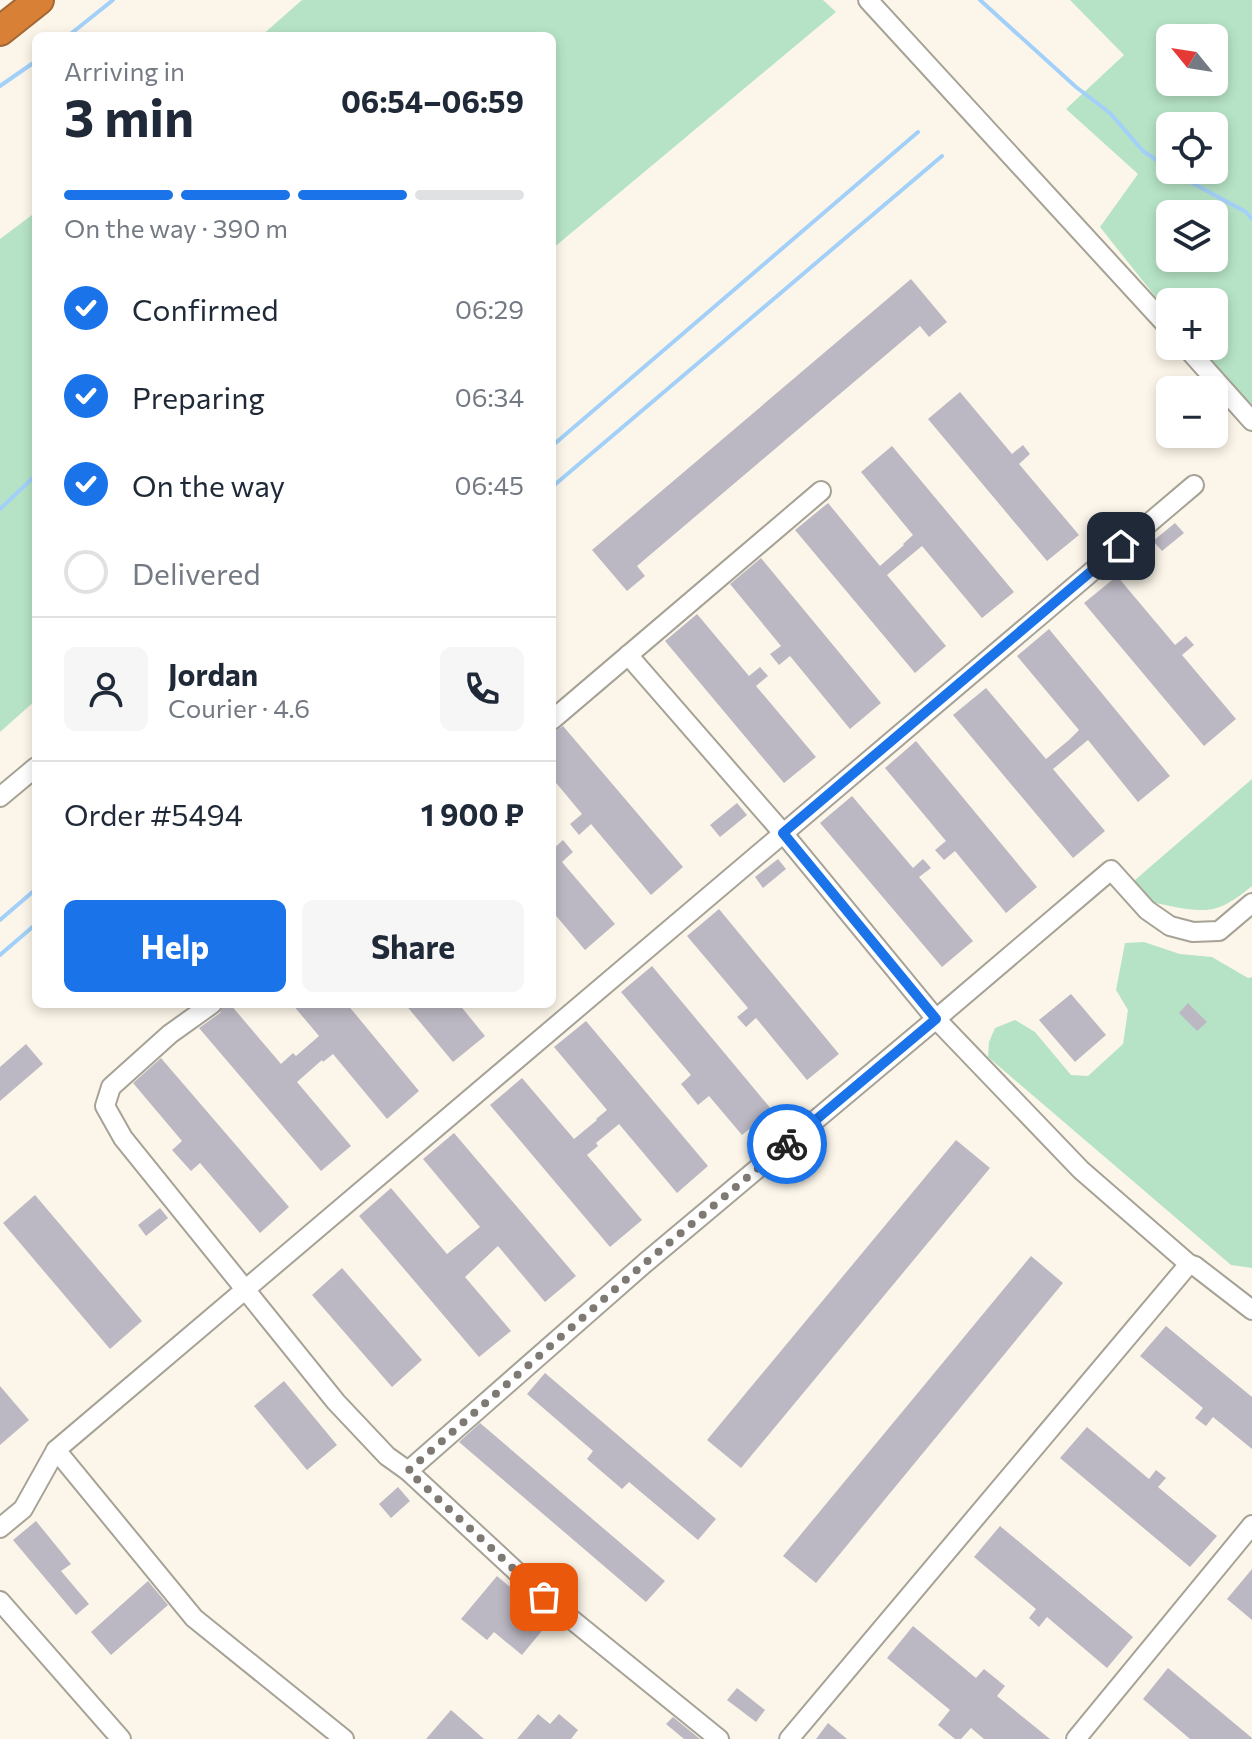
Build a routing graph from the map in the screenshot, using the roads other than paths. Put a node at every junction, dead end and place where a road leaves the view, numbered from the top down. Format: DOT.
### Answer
graph roads {
  1 [pos="39,0"];
  2 [pos="868,0"];
  3 [pos="0,31"];
  4 [pos="1156,314"];
  5 [pos="1198,360"];
  6 [pos="1252,421"];
  7 [pos="1194,485"];
  8 [pos="821,491"];
  9 [pos="628,655"];
  10 [pos="556,717"];
  11 [pos="32,770"];
  12 [pos="0,797"];
  13 [pos="783,833"];
  14 [pos="1252,903"];
  15 [pos="206,1008"];
  16 [pos="936,1019"];
  17 [pos="1189,1264"];
  18 [pos="246,1289"];
  19 [pos="1252,1310"];
  20 [pos="56,1450"];
  21 [pos="408,1471"];
  22 [pos="1252,1525"];
  23 [pos="0,1528"];
  24 [pos="0,1601"];
  25 [pos="121,1739"];
  26 [pos="344,1739"];
  27 [pos="719,1739"];
  28 [pos="789,1739"];
  29 [pos="1076,1739"];
  1 -- 3 [label="highway"];
  2 -- 4 [label="lane"];
  5 -- 6 [label="lane"];
  7 -- 13 [label="lane"];
  8 -- 9 [label="lane"];
  9 -- 10 [label="lane"];
  9 -- 13 [label="lane"];
  11 -- 12 [label="lane"];
  13 -- 16 [label="lane"];
  13 -- 18 [label="lane"];
  14 -- 16 [label="lane"];
  15 -- 18 [label="lane"];
  16 -- 17 [label="lane"];
  16 -- 21 [label="lane"];
  17 -- 19 [label="lane"];
  17 -- 28 [label="lane"];
  18 -- 20 [label="lane"];
  18 -- 21 [label="lane"];
  20 -- 23 [label="lane"];
  20 -- 26 [label="lane"];
  21 -- 27 [label="lane"];
  22 -- 29 [label="lane"];
  24 -- 25 [label="lane"];
}
